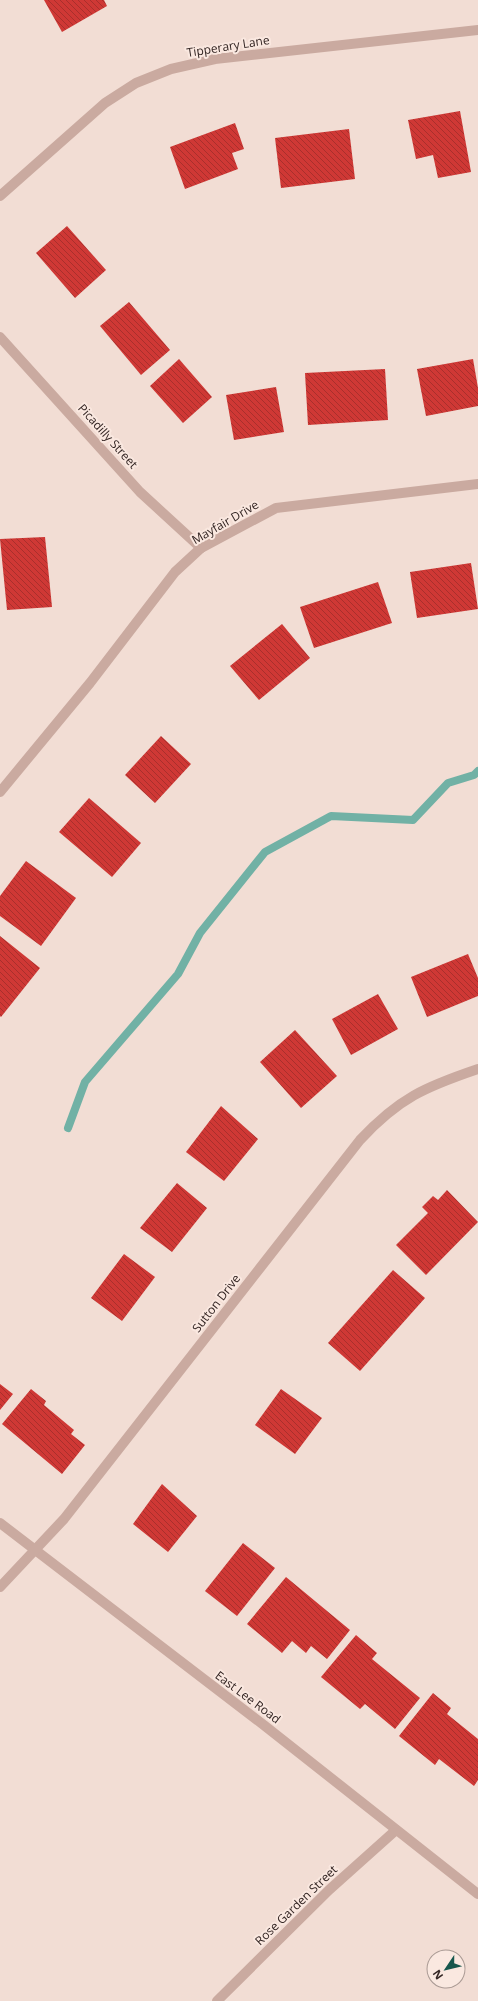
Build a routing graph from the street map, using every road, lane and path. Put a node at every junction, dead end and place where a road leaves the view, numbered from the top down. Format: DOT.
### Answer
graph roads {
  1 [pos="478,30"];
  2 [pos="0,196"];
  3 [pos="0,337"];
  4 [pos="478,484"];
  5 [pos="201,548"];
  6 [pos="0,792"];
  7 [pos="478,1068"];
  8 [pos="0,1524"];
  9 [pos="35,1551"];
  10 [pos="0,1587"];
  11 [pos="396,1830"];
  12 [pos="478,1894"];
  13 [pos="217,2001"];
  1 -- 2 [label="street, Tipperary Lane"];
  3 -- 5 [label="street, Picadilly Street"];
  4 -- 5 [label="street, Mayfair Drive"];
  5 -- 6 [label="street, Mayfair Drive"];
  7 -- 9 [label="street, Sutton Drive"];
  8 -- 9 [label="street, East Lee Road"];
  9 -- 10 [label="street, Sutton Drive"];
  9 -- 11 [label="street, East Lee Road"];
  11 -- 12 [label="street, East Lee Road"];
  11 -- 13 [label="street, Rose Garden Street"];
}
